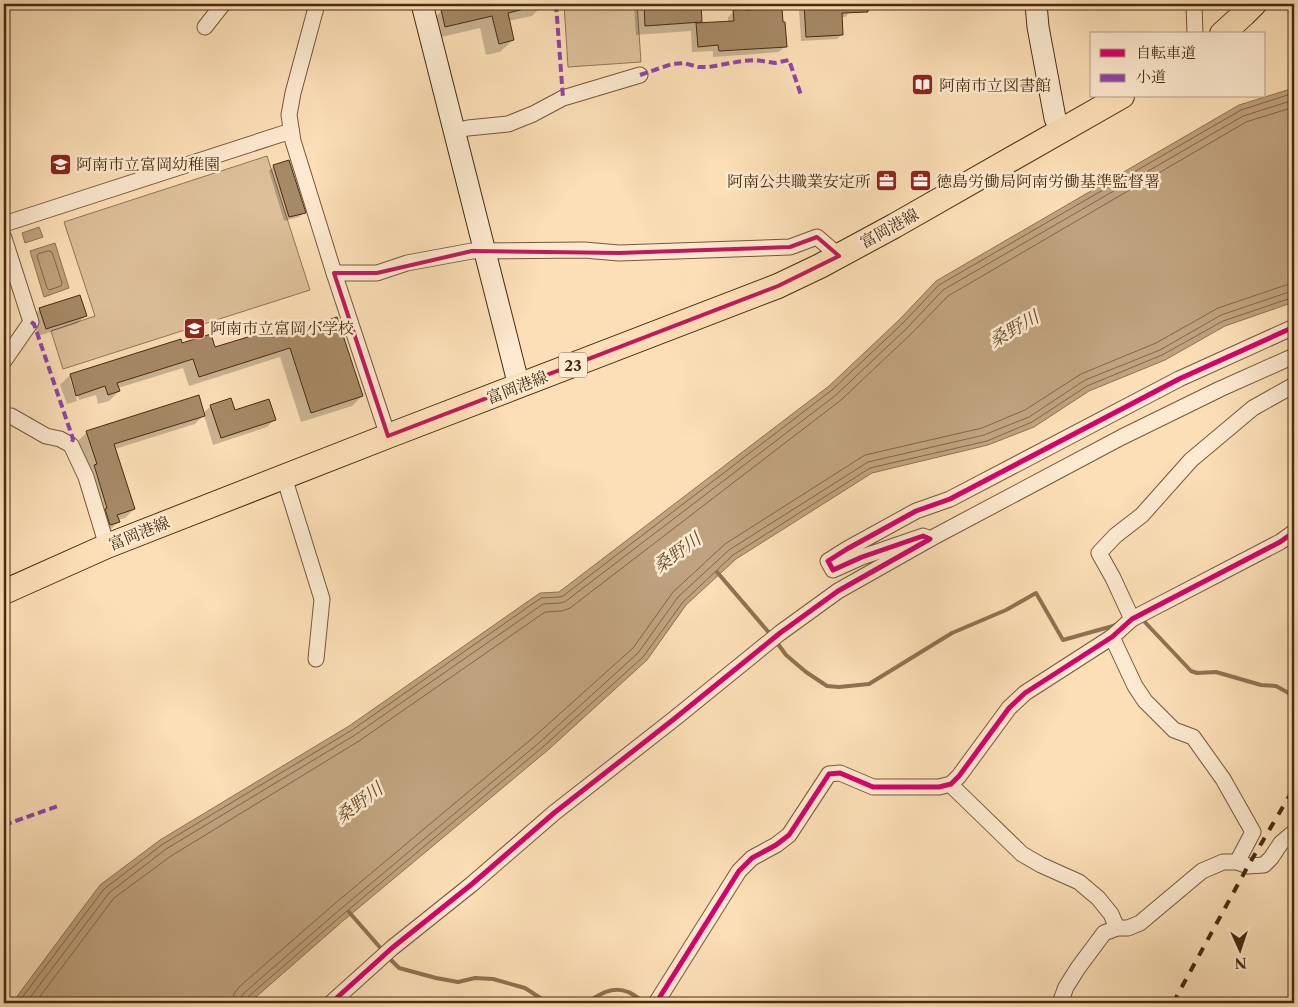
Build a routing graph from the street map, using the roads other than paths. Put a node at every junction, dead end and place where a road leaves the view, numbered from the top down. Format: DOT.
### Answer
graph roads {
  1 [pos="223,4"];
  2 [pos="317,4"];
  3 [pos="422,4"];
  4 [pos="1036,4"];
  5 [pos="1194,4"];
  6 [pos="1254,4"];
  7 [pos="205,27"];
  8 [pos="1195,32"];
  9 [pos="1224,32"];
  10 [pos="640,75"];
  11 [pos="1118,98"];
  12 [pos="1061,130"];
  13 [pos="291,131"];
  14 [pos="454,132"];
  15 [pos="4,224"];
  16 [pos="4,238"];
  17 [pos="484,251"];
  18 [pos="839,256"];
  19 [pos="334,273"];
  20 [pos="1294,327"];
  21 [pos="1294,356"];
  22 [pos="4,361"];
  23 [pos="1294,385"];
  24 [pos="519,386"];
  25 [pos="4,416"];
  26 [pos="388,436"];
  27 [pos="284,477"];
  28 [pos="1294,532"];
  29 [pos="930,539"];
  30 [pos="107,546"];
  31 [pos="4,592"];
  32 [pos="1132,619"];
  33 [pos="1112,637"];
  34 [pos="316,659"];
  35 [pos="951,784"];
  36 [pos="1294,832"];
  37 [pos="1237,862"];
  38 [pos="1117,928"];
  39 [pos="656,1002"];
  40 [pos="331,1003"];
  41 [pos="1060,1003"];
  1 -- 7 [label="street"];
  2 -- 13 [label="street"];
  3 -- 14 [label="street"];
  4 -- 12 [label="street"];
  5 -- 8 [label="street"];
  6 -- 9 [label="main road"];
  10 -- 14 [label="street"];
  11 -- 12 [label="main road, 富岡港線 / 23"];
  12 -- 18 [label="main road, 富岡港線 / 23"];
  13 -- 15 [label="street"];
  13 -- 19 [label="street"];
  14 -- 17 [label="street"];
  16 -- 22 [label="street"];
  17 -- 18 [label="street"];
  17 -- 19 [label="street"];
  17 -- 24 [label="street"];
  18 -- 24 [label="main road, 富岡港線 / 23"];
  19 -- 26 [label="street"];
  20 -- 29 [label="street"];
  21 -- 29 [label="street"];
  23 -- 32 [label="street"];
  24 -- 26 [label="main road, 富岡港線 / 23"];
  25 -- 30 [label="street"];
  26 -- 27 [label="main road, 富岡港線 / 23"];
  27 -- 30 [label="main road, 富岡港線 / 23"];
  27 -- 34 [label="street"];
  28 -- 32 [label="street"];
  29 -- 40 [label="street"];
  30 -- 31 [label="main road, 富岡港線 / 23"];
  32 -- 33 [label="street"];
  33 -- 35 [label="street"];
  33 -- 37 [label="street"];
  35 -- 38 [label="street"];
  35 -- 39 [label="street"];
  36 -- 37 [label="street"];
  37 -- 38 [label="street"];
  38 -- 41 [label="street"];
}
